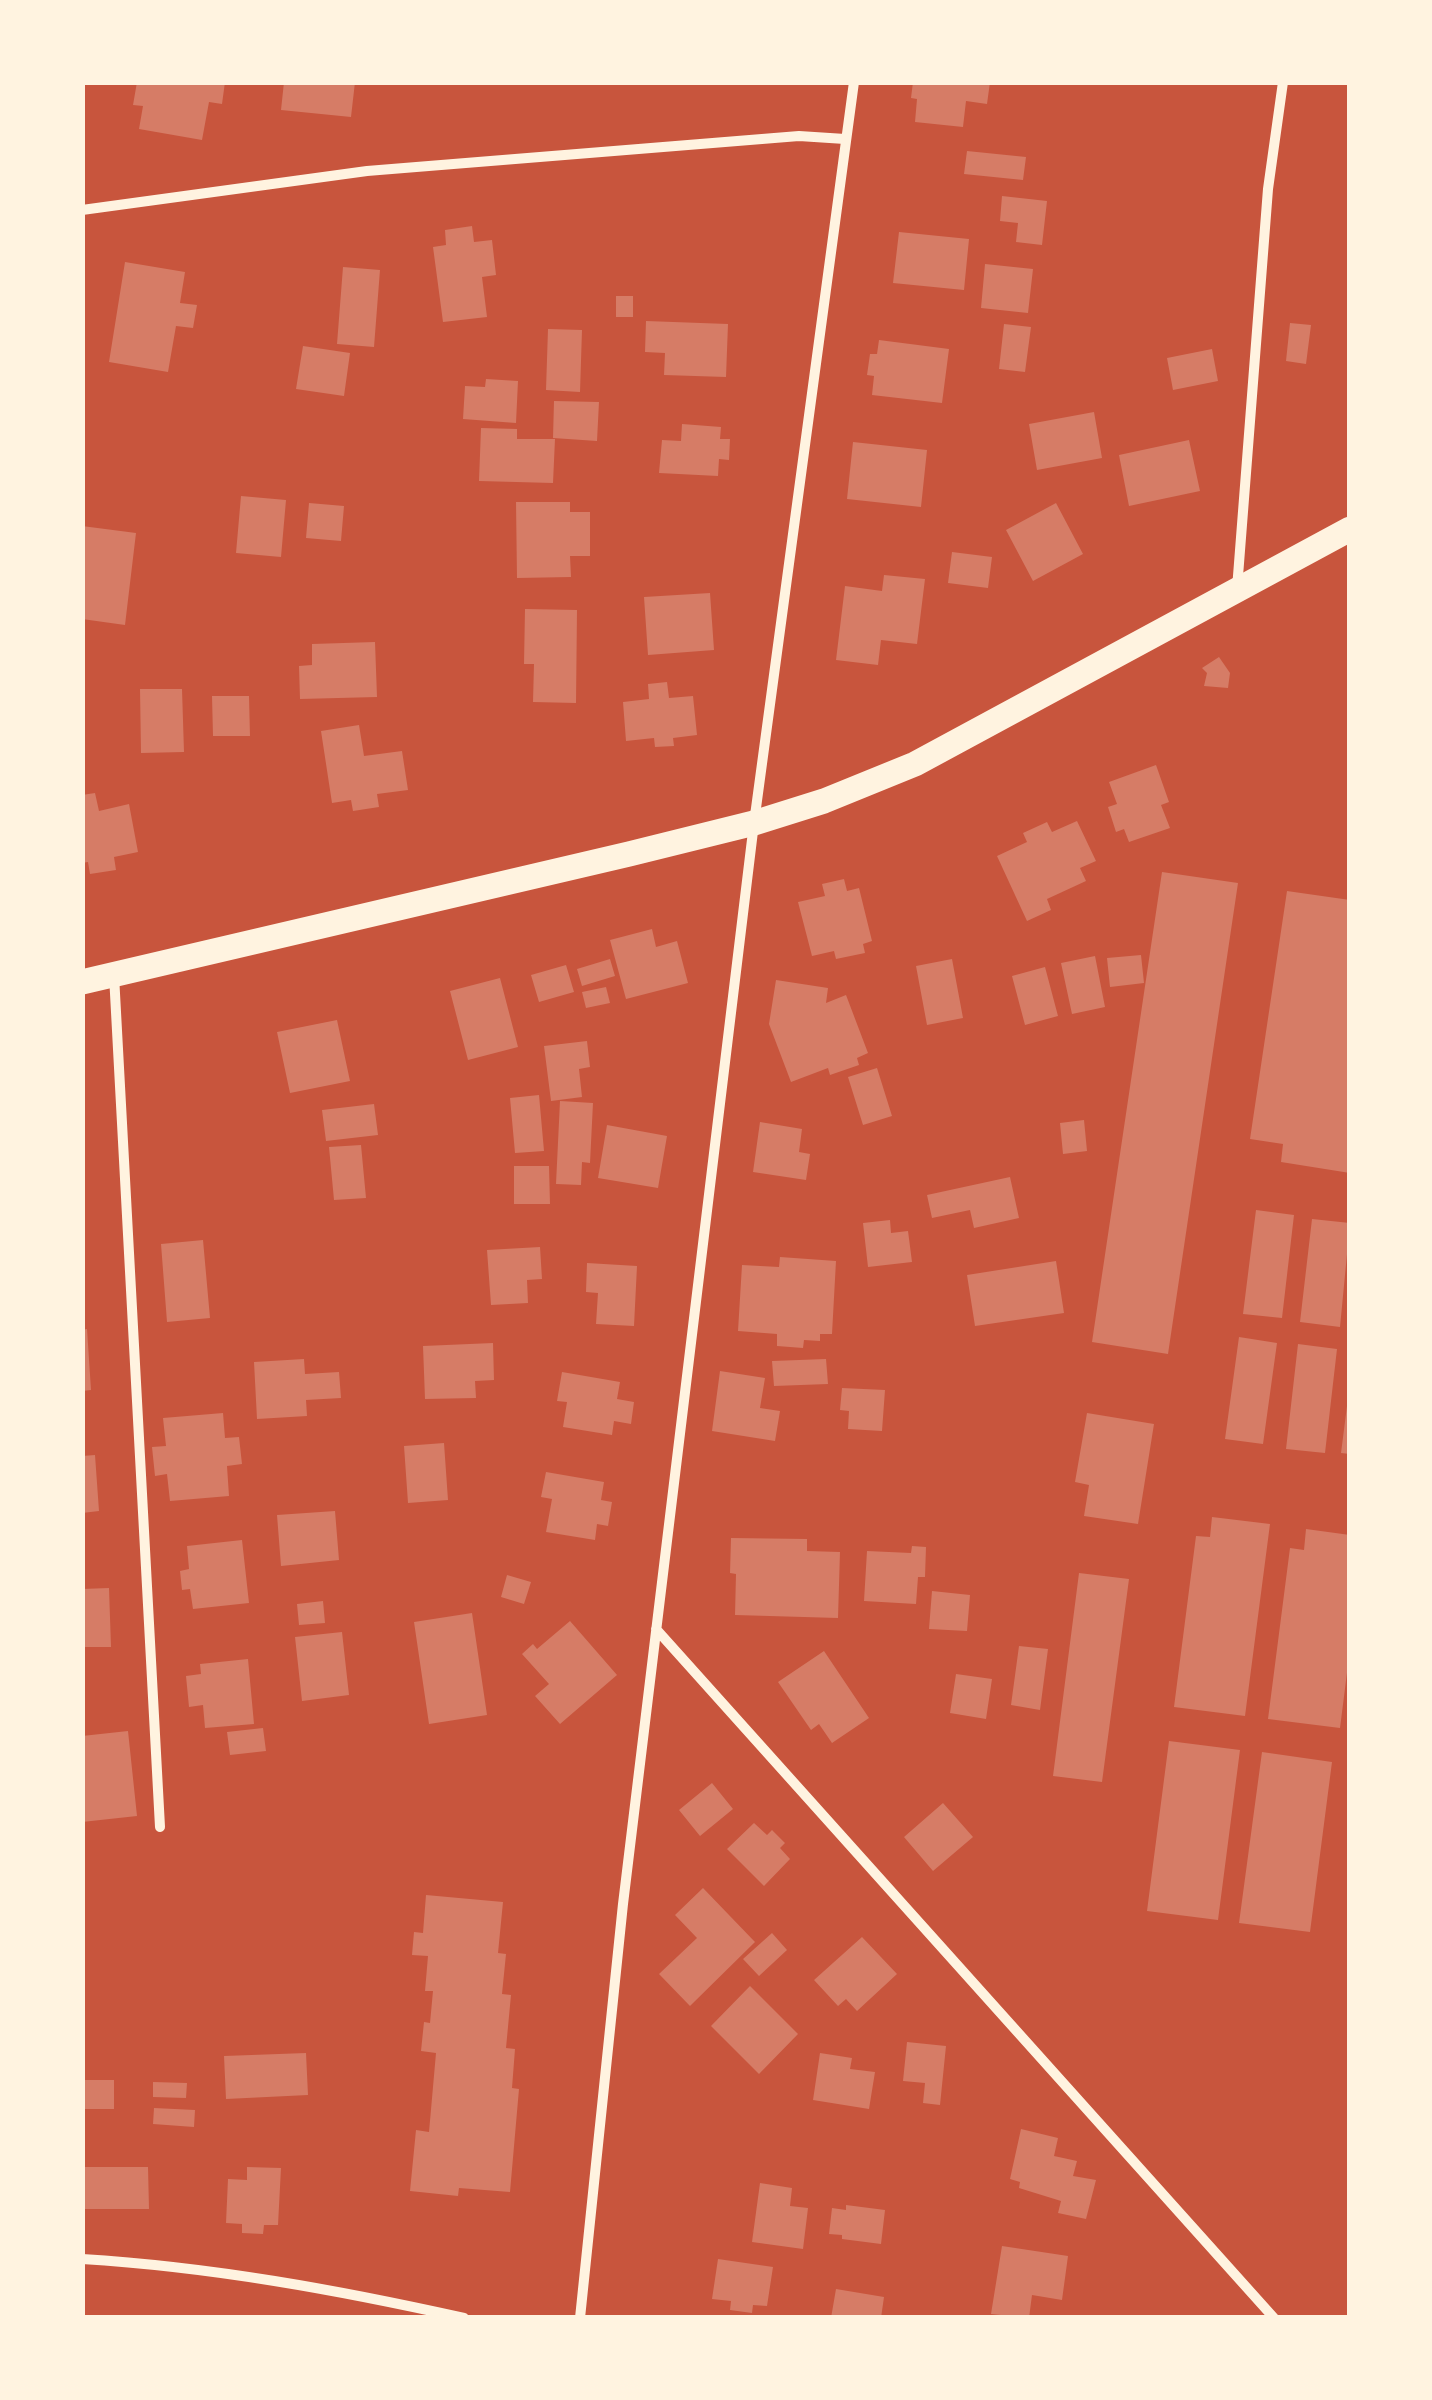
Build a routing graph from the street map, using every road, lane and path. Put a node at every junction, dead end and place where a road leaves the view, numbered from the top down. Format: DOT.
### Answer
graph roads {
  1 [pos="854,82"];
  2 [pos="1284,82"];
  3 [pos="845,139"];
  4 [pos="82,210"];
  5 [pos="1350,529"];
  6 [pos="1236,592"];
  7 [pos="754,823"];
  8 [pos="114,974"];
  9 [pos="82,982"];
  10 [pos="656,1629"];
  11 [pos="160,1827"];
  12 [pos="82,2259"];
  13 [pos="464,2318"];
  14 [pos="580,2318"];
  15 [pos="1274,2318"];
  1 -- 3 [label="street"];
  2 -- 6 [label="street"];
  3 -- 4 [label="street"];
  3 -- 7 [label="street"];
  5 -- 6 [label="main road"];
  6 -- 7 [label="main road"];
  7 -- 8 [label="main road"];
  7 -- 10 [label="street"];
  8 -- 9 [label="main road"];
  8 -- 11 [label="street"];
  10 -- 14 [label="street"];
  10 -- 15 [label="street"];
  12 -- 13 [label="street"];
}
